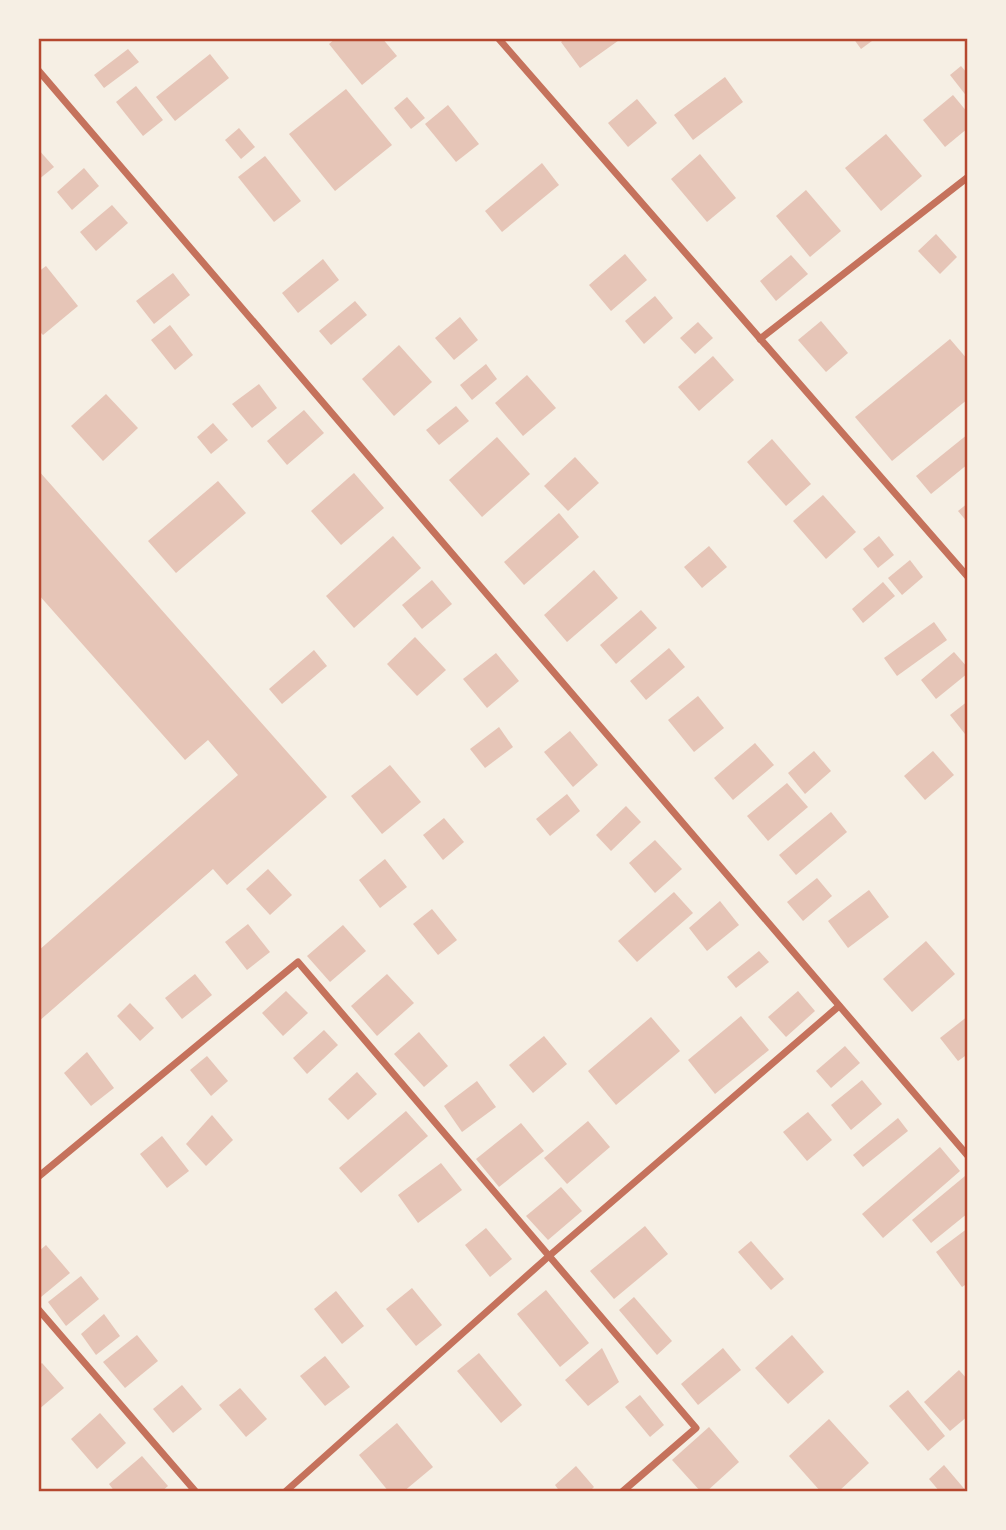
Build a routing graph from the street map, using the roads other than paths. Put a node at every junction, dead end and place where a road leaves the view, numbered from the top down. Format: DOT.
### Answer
graph roads {
  1 [pos="511,38"];
  2 [pos="501,42"];
  3 [pos="38,70"];
  4 [pos="968,177"];
  5 [pos="760,339"];
  6 [pos="968,577"];
  7 [pos="839,1006"];
  8 [pos="968,1156"];
  9 [pos="38,1177"];
  10 [pos="549,1256"];
  11 [pos="38,1309"];
  12 [pos="196,1492"];
  13 [pos="285,1492"];
  14 [pos="622,1492"];
  1 -- 2 [label="street"];
  2 -- 5 [label="street"];
  3 -- 7 [label="street"];
  4 -- 5 [label="street"];
  5 -- 6 [label="street"];
  7 -- 8 [label="street"];
  7 -- 10 [label="street"];
  9 -- 10 [label="street"];
  10 -- 13 [label="street"];
  10 -- 14 [label="street"];
  11 -- 12 [label="street"];
}
